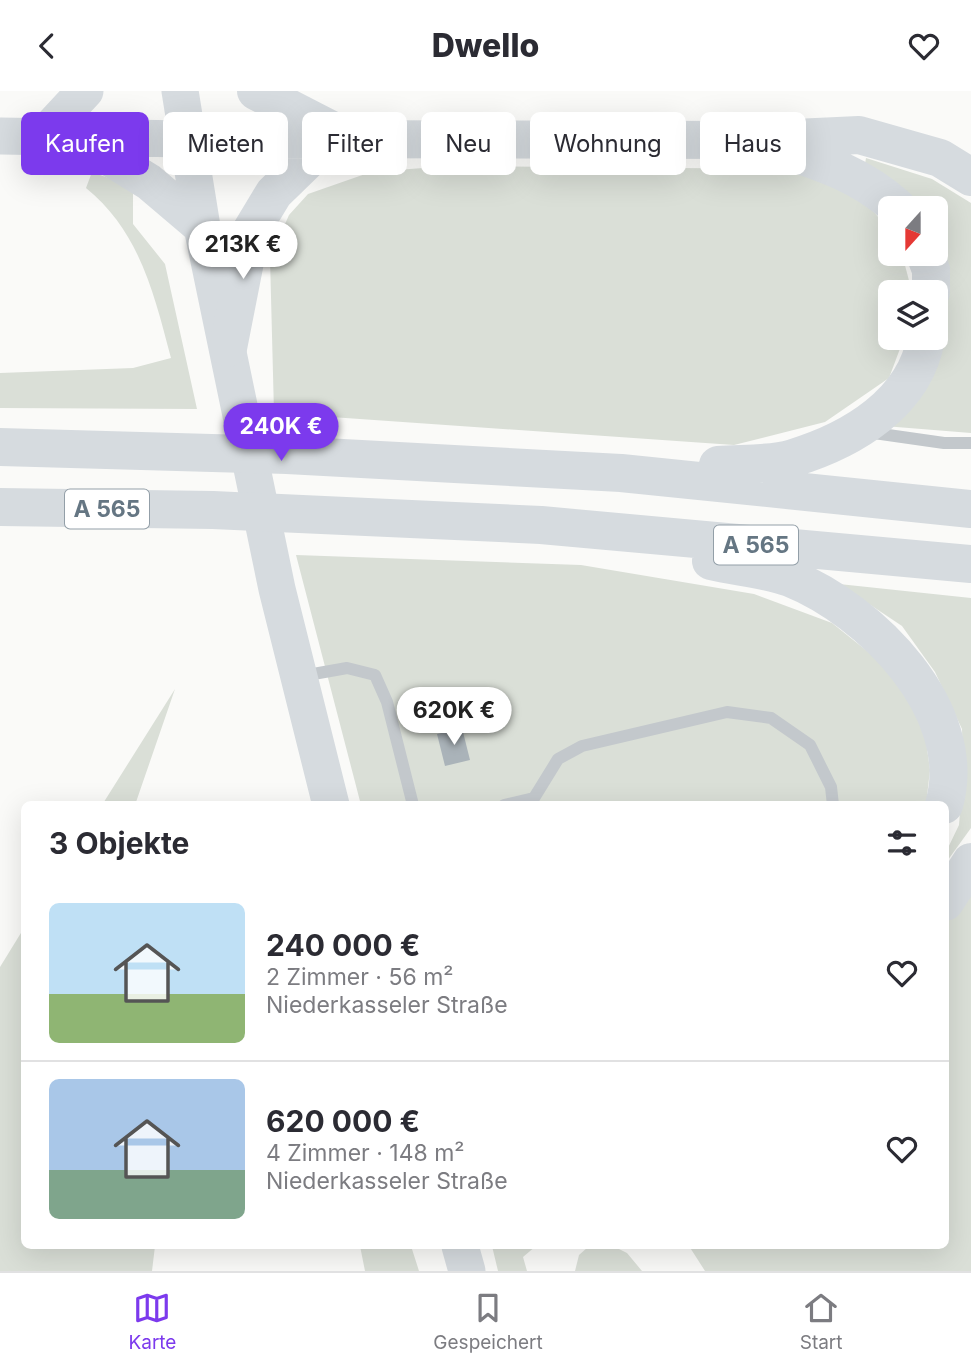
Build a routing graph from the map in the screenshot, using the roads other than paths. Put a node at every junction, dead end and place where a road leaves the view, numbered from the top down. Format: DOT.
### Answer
graph roads {
  1 [pos="85,91"];
  2 [pos="180,91"];
  3 [pos="256,91"];
  4 [pos="74,112"];
  5 [pos="184,112"];
  6 [pos="302,114"];
  7 [pos="0,136"];
  8 [pos="21,136"];
  9 [pos="806,138"];
  10 [pos="407,139"];
  11 [pos="700,140"];
  12 [pos="806,157"];
  13 [pos="302,166"];
  14 [pos="135,175"];
  15 [pos="194,175"];
  16 [pos="971,177"];
  17 [pos="885,196"];
  18 [pos="202,227"];
  19 [pos="228,348"];
  20 [pos="924,350"];
  21 [pos="858,431"];
  22 [pos="971,443"];
  23 [pos="0,447"];
  24 [pos="621,473"];
  25 [pos="0,507"];
  26 [pos="971,509"];
  27 [pos="541,525"];
  28 [pos="971,564"];
  29 [pos="298,676"];
  30 [pos="330,801"];
  31 [pos="412,801"];
  32 [pos="535,801"];
  33 [pos="833,801"];
  34 [pos="945,801"];
  35 [pos="971,862"];
  36 [pos="949,896"];
  37 [pos="461,1249"];
  38 [pos="467,1271"];
  1 -- 4 [label="main road"];
  2 -- 5 [label="main road"];
  3 -- 6 [label="highway"];
  7 -- 8 [label="main road"];
  9 -- 16 [label="highway"];
  10 -- 11 [label="highway"];
  12 -- 17 [label="highway"];
  13 -- 19 [label="highway"];
  14 -- 18 [label="main road"];
  15 -- 18 [label="main road"];
  18 -- 19 [label="main road"];
  19 -- 29 [label="main road"];
  20 -- 21 [label="highway"];
  21 -- 22 [label="lane"];
  21 -- 24 [label="highway"];
  23 -- 24 [label="highway, A 565"];
  24 -- 26 [label="highway, A 565"];
  25 -- 27 [label="highway, A 565"];
  27 -- 28 [label="highway, A 565"];
  27 -- 34 [label="highway"];
  29 -- 30 [label="main road"];
  29 -- 31 [label="lane"];
  32 -- 33 [label="lane"];
  35 -- 36 [label="highway"];
  37 -- 38 [label="main road"];
}
